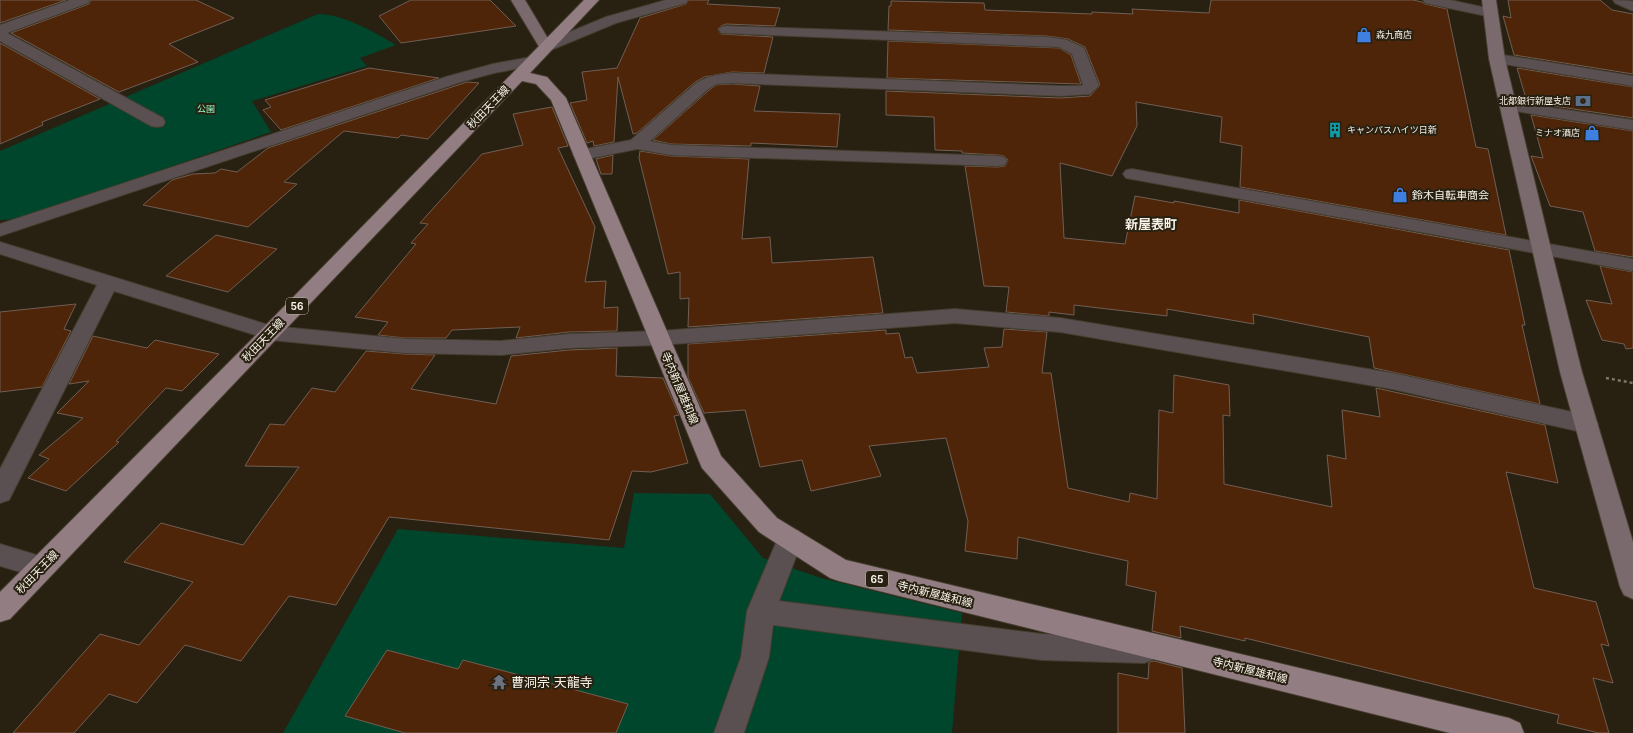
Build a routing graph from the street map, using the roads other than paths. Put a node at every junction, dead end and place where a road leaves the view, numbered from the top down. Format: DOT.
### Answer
graph roads {
  1 [pos="83,0"];
  2 [pos="518,0"];
  3 [pos="592,0"];
  4 [pos="681,0"];
  5 [pos="1430,0"];
  6 [pos="1620,0"];
  7 [pos="1490,6"];
  8 [pos="1633,7"];
  9 [pos="0,30"];
  10 [pos="726,30"];
  11 [pos="0,35"];
  12 [pos="546,47"];
  13 [pos="1497,59"];
  14 [pos="525,69"];
  15 [pos="1633,81"];
  16 [pos="1508,106"];
  17 [pos="157,122"];
  18 [pos="1633,125"];
  19 [pos="637,144"];
  20 [pos="582,155"];
  21 [pos="998,161"];
  22 [pos="1132,174"];
  23 [pos="0,230"];
  24 [pos="0,248"];
  25 [pos="1541,249"];
  26 [pos="1633,265"];
  27 [pos="108,282"];
  28 [pos="271,332"];
  29 [pos="660,338"];
  30 [pos="1586,424"];
  31 [pos="0,493"];
  32 [pos="790,539"];
  33 [pos="0,556"];
  34 [pos="41,567"];
  35 [pos="1633,587"];
  36 [pos="0,610"];
  37 [pos="761,611"];
  38 [pos="1172,651"];
  39 [pos="729,733"];
  40 [pos="1509,733"];
  1 -- 9 [label="street"];
  2 -- 12 [label="street"];
  3 -- 12 [label="main road, 秋田天王線 / 56"];
  4 -- 12 [label="street"];
  5 -- 7 [label="street"];
  6 -- 8 [label="street"];
  7 -- 13 [label="street"];
  10 -- 19 [label="street"];
  11 -- 17 [label="street"];
  12 -- 14 [label="main road, 秋田天王線 / 56"];
  13 -- 15 [label="street"];
  13 -- 16 [label="street"];
  14 -- 20 [label="main road, 寺内新屋雄和線 / 65"];
  14 -- 23 [label="street"];
  14 -- 28 [label="main road, 秋田天王線 / 56"];
  16 -- 18 [label="street"];
  16 -- 25 [label="street"];
  19 -- 20 [label="street"];
  19 -- 21 [label="street"];
  20 -- 29 [label="main road, 寺内新屋雄和線 / 65"];
  22 -- 25 [label="street"];
  24 -- 27 [label="street"];
  25 -- 26 [label="street"];
  25 -- 30 [label="street"];
  27 -- 28 [label="street"];
  27 -- 31 [label="street"];
  28 -- 29 [label="street"];
  28 -- 34 [label="main road, 秋田天王線 / 56"];
  29 -- 30 [label="street"];
  29 -- 32 [label="main road, 寺内新屋雄和線 / 65"];
  30 -- 35 [label="street"];
  32 -- 37 [label="street"];
  32 -- 38 [label="main road, 寺内新屋雄和線 / 65"];
  33 -- 34 [label="street"];
  34 -- 36 [label="main road, 秋田天王線 / 56"];
  37 -- 38 [label="street"];
  37 -- 39 [label="street"];
  38 -- 40 [label="main road, 寺内新屋雄和線 / 65"];
}
